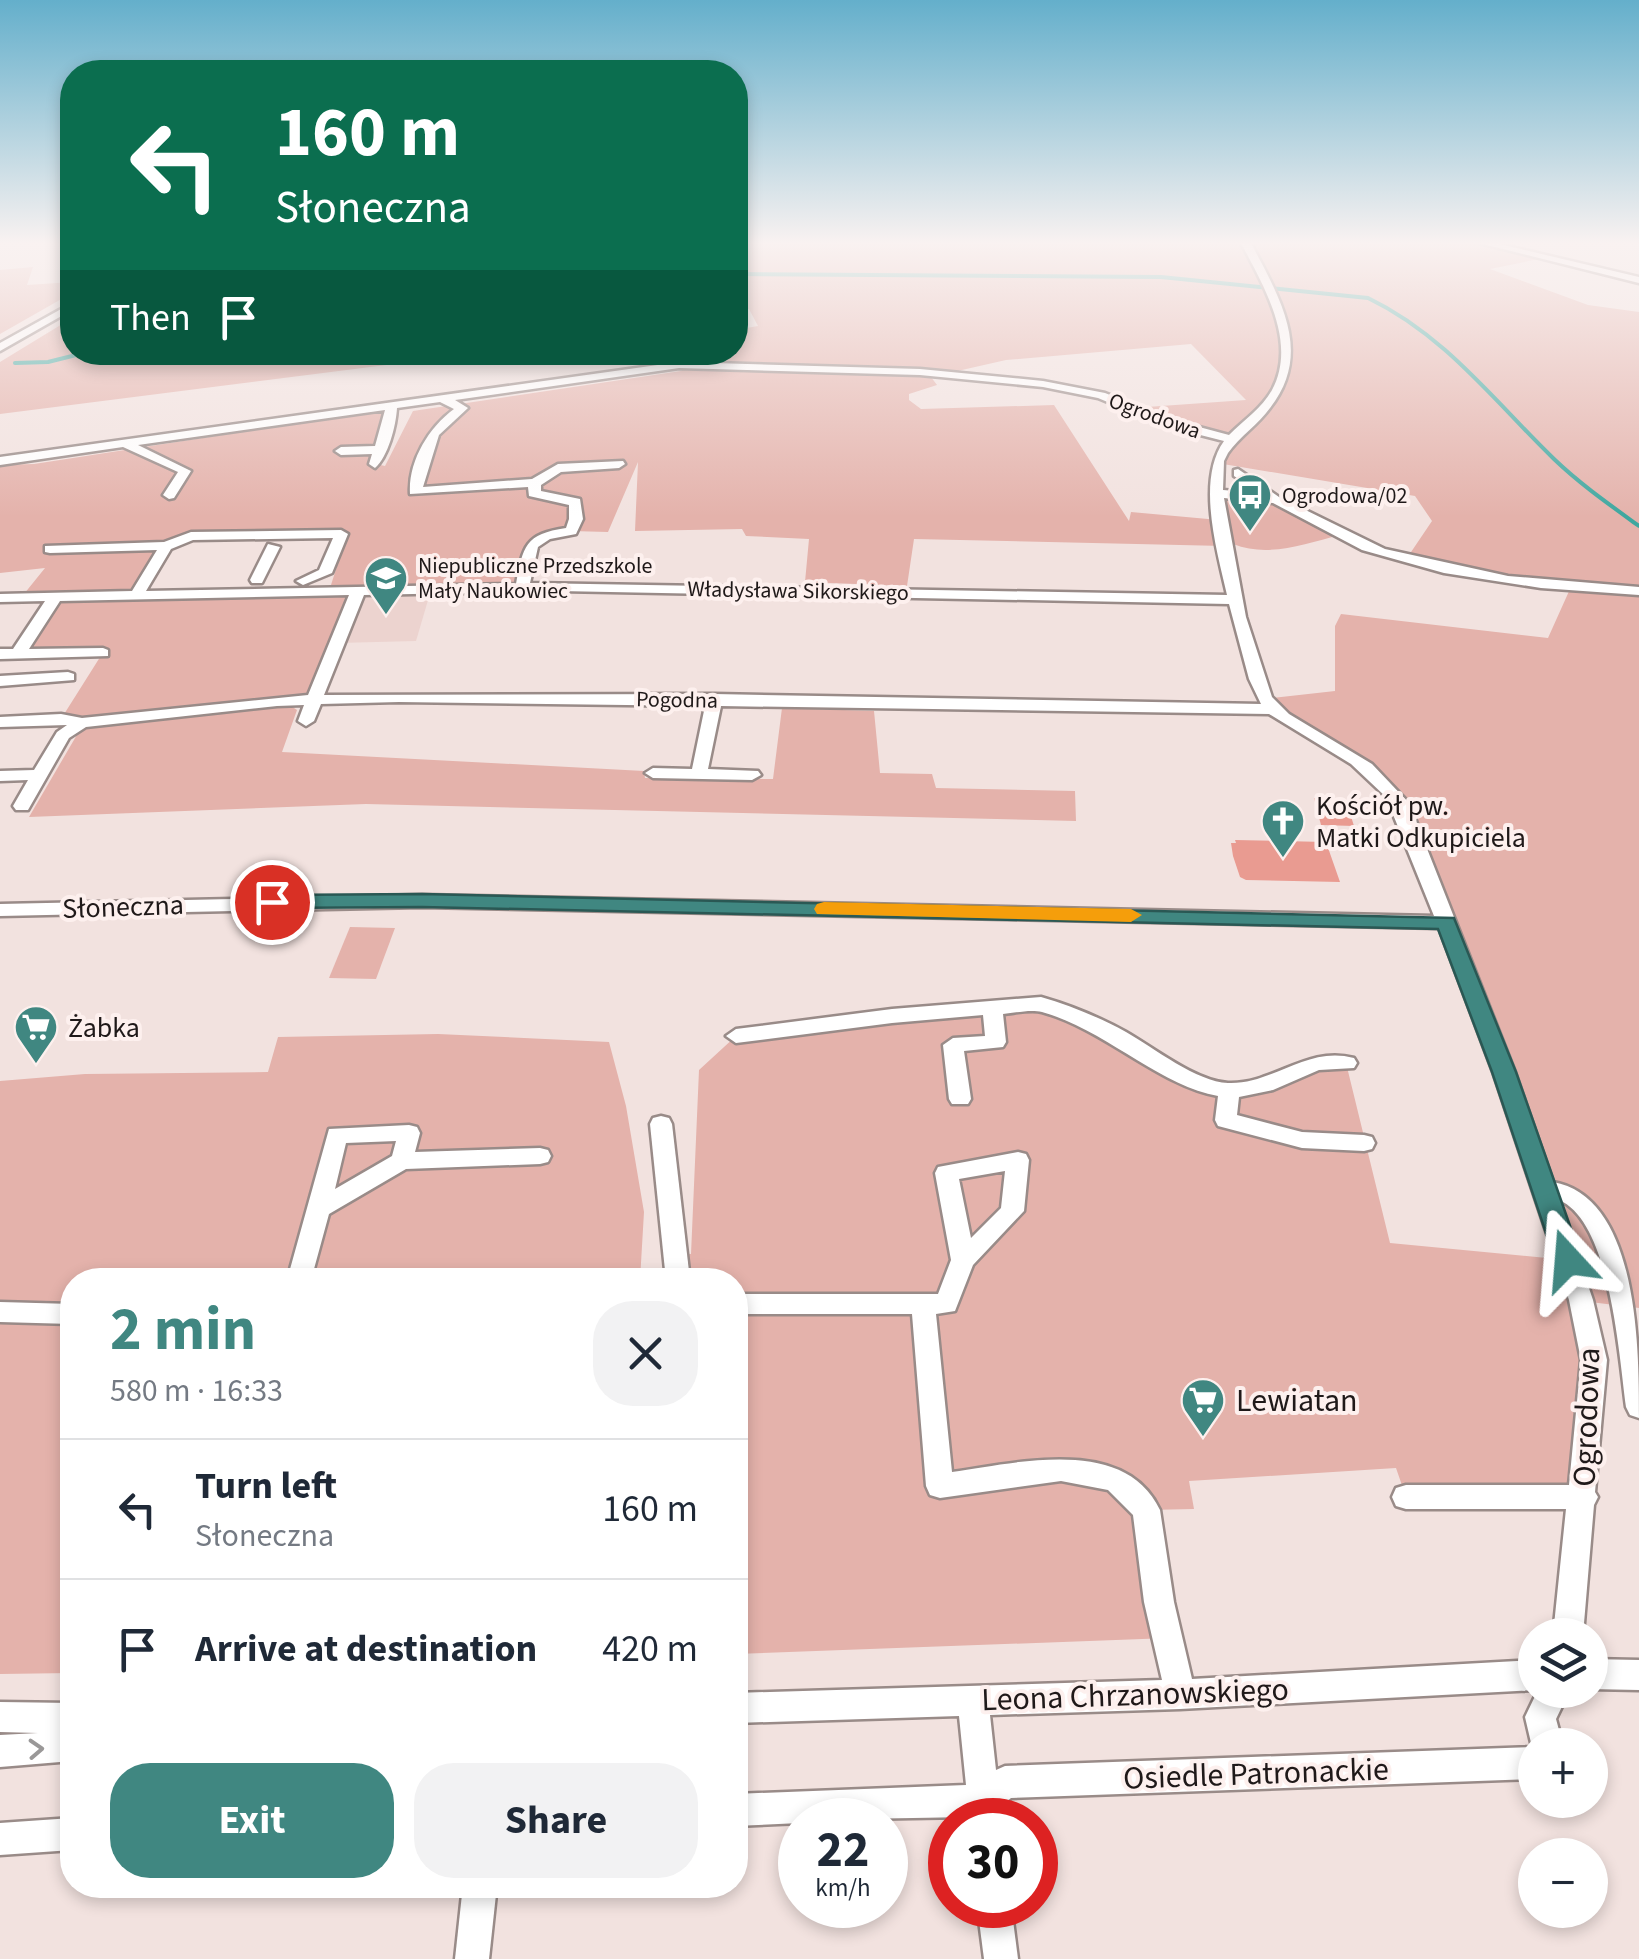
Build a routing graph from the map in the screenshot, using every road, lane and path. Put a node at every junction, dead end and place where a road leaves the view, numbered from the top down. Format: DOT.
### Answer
graph roads {
  1 [pos="23,334"];
  2 [pos="1286,334"];
  3 [pos="0,348"];
  4 [pos="679,365"];
  5 [pos="441,399"];
  6 [pos="390,406"];
  7 [pos="265,424"];
  8 [pos="220,439"];
  9 [pos="1232,440"];
  10 [pos="126,444"];
  11 [pos="340,451"];
  12 [pos="0,462"];
  13 [pos="619,464"];
  14 [pos="1238,473"];
  15 [pos="535,483"];
  16 [pos="1216,493"];
  17 [pos="169,495"];
  18 [pos="1279,500"];
  19 [pos="166,546"];
  20 [pos="50,548"];
  21 [pos="273,548"];
  22 [pos="258,580"];
  23 [pos="217,582"];
  24 [pos="303,587"];
  25 [pos="522,588"];
  26 [pos="1639,591"];
  27 [pos="358,592"];
  28 [pos="136,596"];
  29 [pos="55,597"];
  30 [pos="0,598"];
  31 [pos="1237,600"];
  32 [pos="103,653"];
  33 [pos="0,654"];
  34 [pos="18,654"];
  35 [pos="68,677"];
  36 [pos="6,680"];
  37 [pos="316,698"];
  38 [pos="0,699"];
  39 [pos="714,699"];
  40 [pos="1268,704"];
  41 [pos="306,721"];
  42 [pos="0,722"];
  43 [pos="82,723"];
  44 [pos="653,773"];
  45 [pos="699,774"];
  46 [pos="40,775"];
  47 [pos="752,775"];
  48 [pos="0,776"];
  49 [pos="22,806"];
  50 [pos="0,910"];
  51 [pos="1446,922"];
  52 [pos="992,1007"];
  53 [pos="736,1036"];
  54 [pos="1346,1064"];
  55 [pos="1229,1091"];
  56 [pos="960,1099"];
  57 [pos="661,1124"];
  58 [pos="1364,1144"];
  59 [pos="540,1156"];
  60 [pos="402,1161"];
  61 [pos="1544,1190"];
  62 [pos="319,1209"];
  63 [pos="963,1260"];
  64 [pos="302,1268"];
  65 [pos="677,1268"];
  66 [pos="923,1303"];
  67 [pos="748,1304"];
  68 [pos="0,1312"];
  69 [pos="60,1314"];
  70 [pos="1639,1406"];
  71 [pos="1584,1496"];
  72 [pos="1406,1497"];
  73 [pos="1570,1618"];
  74 [pos="1608,1674"];
  75 [pos="1639,1675"];
  76 [pos="1518,1676"];
  77 [pos="1180,1694"];
  78 [pos="972,1701"];
  79 [pos="748,1708"];
  80 [pos="0,1717"];
  81 [pos="60,1718"];
  82 [pos="60,1747"];
  83 [pos="0,1750"];
  84 [pos="1518,1764"];
  85 [pos="983,1798"];
  86 [pos="993,1798"];
  87 [pos="748,1810"];
  88 [pos="928,1810"];
  89 [pos="60,1835"];
  90 [pos="0,1839"];
  91 [pos="479,1898"];
  92 [pos="997,1928"];
  93 [pos="472,1959"];
  94 [pos="1001,1959"];
  1 -- 3 [label="street"];
  2 -- 9 [label="street"];
  4 -- 5 [label="street, Ogrodowa"];
  4 -- 9 [label="street, Ogrodowa"];
  5 -- 6 [label="street"];
  5 -- 15 [label="street"];
  6 -- 7 [label="street"];
  6 -- 11 [label="street"];
  7 -- 8 [label="street"];
  7 -- 10 [label="street"];
  9 -- 16 [label="street"];
  10 -- 12 [label="street"];
  10 -- 17 [label="street"];
  13 -- 15 [label="street"];
  14 -- 18 [label="street"];
  15 -- 25 [label="street"];
  16 -- 18 [label="street"];
  16 -- 31 [label="street"];
  18 -- 26 [label="street"];
  19 -- 20 [label="street"];
  19 -- 24 [label="street"];
  19 -- 28 [label="street"];
  21 -- 22 [label="street"];
  22 -- 23 [label="street"];
  22 -- 24 [label="street"];
  24 -- 27 [label="street, Władysława Sikorskiego"];
  24 -- 28 [label="street, Władysława Sikorskiego"];
  25 -- 27 [label="street, Władysława Sikorskiego"];
  25 -- 31 [label="street, Władysława Sikorskiego"];
  27 -- 37 [label="street"];
  28 -- 29 [label="street, Władysława Sikorskiego"];
  29 -- 30 [label="street, Władysława Sikorskiego"];
  29 -- 34 [label="street"];
  31 -- 40 [label="street"];
  32 -- 34 [label="street"];
  33 -- 34 [label="street"];
  35 -- 36 [label="street"];
  36 -- 38 [label="street"];
  37 -- 39 [label="street, Pogodna"];
  37 -- 41 [label="street"];
  37 -- 43 [label="street, Pogodna"];
  39 -- 40 [label="street, Pogodna"];
  39 -- 45 [label="street"];
  40 -- 51 [label="street, Ogrodowa"];
  42 -- 43 [label="street, Pogodna"];
  43 -- 46 [label="street"];
  44 -- 45 [label="street"];
  45 -- 47 [label="street"];
  46 -- 48 [label="street"];
  46 -- 49 [label="street"];
  50 -- 51 [label="street, Słoneczna"];
  51 -- 61 [label="street, Ogrodowa"];
  52 -- 53 [label="street"];
  52 -- 55 [label="street"];
  52 -- 56 [label="street"];
  54 -- 55 [label="street"];
  55 -- 58 [label="street"];
  57 -- 65 [label="street"];
  59 -- 60 [label="street"];
  60 -- 62 [label="street"];
  60 -- 62 [label="street"];
  61 -- 70 [label="street"];
  61 -- 71 [label="street, Ogrodowa"];
  62 -- 64 [label="street"];
  63 -- 66 [label="street"];
  66 -- 67 [label="street"];
  66 -- 77 [label="street"];
  68 -- 69 [label="street"];
  71 -- 72 [label="street"];
  71 -- 73 [label="street, Ogrodowa"];
  74 -- 75 [label="street"];
  76 -- 77 [label="street, Leona Chrzanowskiego"];
  77 -- 78 [label="street, Leona Chrzanowskiego"];
  78 -- 79 [label="street, Leona Chrzanowskiego"];
  78 -- 85 [label="street"];
  80 -- 81 [label="street"];
  83 -- 82 [label="street, one-way"];
  84 -- 86 [label="street, Osiedle Patronackie"];
  87 -- 88 [label="street, Osiedle Patronackie"];
  89 -- 90 [label="street"];
  91 -- 93 [label="street"];
  92 -- 94 [label="street"];
}
